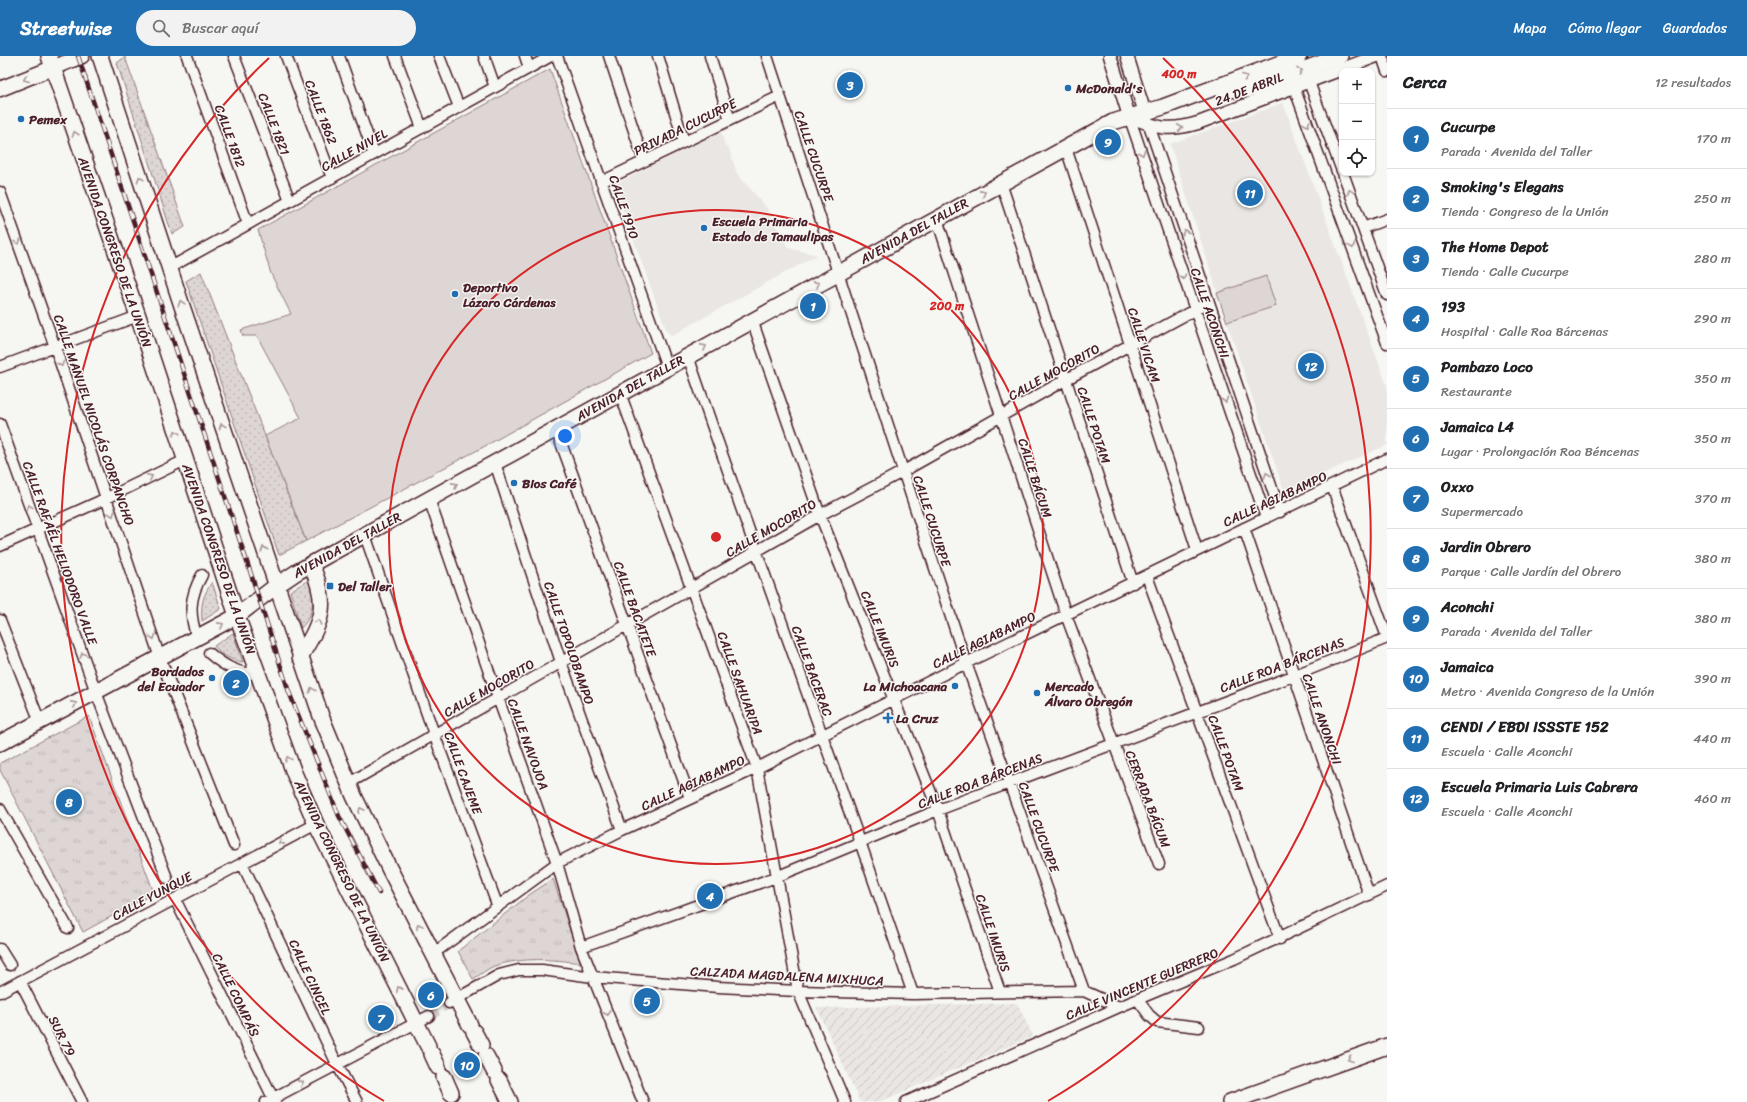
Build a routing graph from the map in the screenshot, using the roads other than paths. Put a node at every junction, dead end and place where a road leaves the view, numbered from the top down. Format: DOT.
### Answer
graph roads {
  1 [pos="82,56"];
  2 [pos="100,56"];
  3 [pos="187,56"];
  4 [pos="234,56"];
  5 [pos="286,56"];
  6 [pos="339,56"];
  7 [pos="395,56"];
  8 [pos="439,56"];
  9 [pos="484,56"];
  10 [pos="525,56"];
  11 [pos="551,56"];
  12 [pos="557,56"];
  13 [pos="610,56"];
  14 [pos="658,56"];
  15 [pos="710,56"];
  16 [pos="767,56"];
  17 [pos="1110,56"];
  18 [pos="1127,56"];
  19 [pos="1300,56"];
  20 [pos="1377,56"];
  21 [pos="1382,56"];
  22 [pos="1336,58"];
  23 [pos="51,62"];
  24 [pos="529,68"];
  25 [pos="1387,71"];
  26 [pos="1309,82"];
  27 [pos="495,87"];
  28 [pos="1294,87"];
  29 [pos="0,89"];
  30 [pos="1209,90"];
  31 [pos="780,96"];
  32 [pos="458,107"];
  33 [pos="1129,116"];
  34 [pos="1147,119"];
  35 [pos="730,120"];
  36 [pos="422,128"];
  37 [pos="684,142"];
  38 [pos="1066,148"];
  39 [pos="374,154"];
  40 [pos="644,161"];
  41 [pos="1339,164"];
  42 [pos="1344,176"];
  43 [pos="332,178"];
  44 [pos="601,182"];
  45 [pos="1001,183"];
  46 [pos="0,192"];
  47 [pos="290,201"];
  48 [pos="937,218"];
  49 [pos="1387,219"];
  50 [pos="248,224"];
  51 [pos="1363,228"];
  52 [pos="169,268"];
  53 [pos="838,272"];
  54 [pos="1385,290"];
  55 [pos="1368,292"];
  56 [pos="1209,302"];
  57 [pos="1195,310"];
  58 [pos="138,316"];
  59 [pos="752,320"];
  60 [pos="1387,343"];
  61 [pos="1130,345"];
  62 [pos="55,347"];
  63 [pos="688,356"];
  64 [pos="0,367"];
  65 [pos="667,367"];
  66 [pos="1065,380"];
  67 [pos="620,393"];
  68 [pos="1001,416"];
  69 [pos="0,424"];
  70 [pos="556,429"];
  71 [pos="186,460"];
  72 [pos="1387,460"];
  73 [pos="495,463"];
  74 [pos="902,472"];
  75 [pos="1332,486"];
  76 [pos="107,498"];
  77 [pos="430,499"];
  78 [pos="1280,512"];
  79 [pos="820,515"];
  80 [pos="1266,518"];
  81 [pos="1244,528"];
  82 [pos="38,530"];
  83 [pos="364,535"];
  84 [pos="0,546"];
  85 [pos="1197,550"];
  86 [pos="755,552"];
  87 [pos="311,564"];
  88 [pos="202,575"];
  89 [pos="1147,576"];
  90 [pos="1132,583"];
  91 [pos="276,586"];
  92 [pos="692,588"];
  93 [pos="1066,615"];
  94 [pos="237,616"];
  95 [pos="0,620"];
  96 [pos="627,625"];
  97 [pos="197,638"];
  98 [pos="1387,638"];
  99 [pos="209,653"];
  100 [pos="300,657"];
  101 [pos="160,658"];
  102 [pos="562,662"];
  103 [pos="966,663"];
  104 [pos="258,674"];
  105 [pos="1294,676"];
  106 [pos="96,692"];
  107 [pos="498,698"];
  108 [pos="893,699"];
  109 [pos="1196,712"];
  110 [pos="40,722"];
  111 [pos="434,734"];
  112 [pos="821,735"];
  113 [pos="0,743"];
  114 [pos="1114,744"];
  115 [pos="757,768"];
  116 [pos="349,783"];
  117 [pos="1009,784"];
  118 [pos="690,798"];
  119 [pos="0,809"];
  120 [pos="938,810"];
  121 [pos="316,824"];
  122 [pos="622,830"];
  123 [pos="861,842"];
  124 [pos="234,845"];
  125 [pos="242,863"];
  126 [pos="557,864"];
  127 [pos="1159,864"];
  128 [pos="776,877"];
  129 [pos="168,878"];
  130 [pos="1387,886"];
  131 [pos="1369,896"];
  132 [pos="174,899"];
  133 [pos="498,907"];
  134 [pos="68,928"];
  135 [pos="1280,938"];
  136 [pos="582,947"];
  137 [pos="0,949"];
  138 [pos="434,953"];
  139 [pos="10,965"];
  140 [pos="593,977"];
  141 [pos="20,981"];
  142 [pos="798,991"];
  143 [pos="1084,991"];
  144 [pos="0,992"];
  145 [pos="1000,992"];
  146 [pos="913,994"];
  147 [pos="1138,1000"];
  148 [pos="453,1001"];
  149 [pos="1119,1007"];
  150 [pos="423,1020"];
  151 [pos="1199,1027"];
  152 [pos="1387,1046"];
  153 [pos="337,1064"];
  154 [pos="451,1093"];
  155 [pos="272,1101"];
  156 [pos="82,1102"];
  157 [pos="357,1102"];
  158 [pos="510,1102"];
  159 [pos="643,1102"];
  160 [pos="845,1102"];
  161 [pos="906,1102"];
  162 [pos="1230,1102"];
  1 -- 23 [label="main road"];
  52 -- 2 [label="main road, one-way"];
  3 -- 50 [label="street, CALLE 1812"];
  4 -- 47 [label="street, CALLE 1821"];
  5 -- 43 [label="street, CALLE 1862"];
  6 -- 39 [label="street"];
  7 -- 36 [label="street"];
  8 -- 32 [label="street"];
  9 -- 27 [label="street"];
  10 -- 24 [label="street"];
  11 -- 24 [label="street, CALLE NIVEL"];
  12 -- 44 [label="street, CALLE 1910"];
  13 -- 40 [label="street"];
  14 -- 37 [label="street"];
  15 -- 35 [label="street"];
  16 -- 31 [label="street, CALLE CUCURPE"];
  17 -- 33 [label="street"];
  18 -- 34 [label="street"];
  30 -- 19 [label="main road, AVENIDA DEL TALLER, one-way"];
  20 -- 26 [label="street, 24 DE ABRIL"];
  21 -- 25 [label="street"];
  30 -- 22 [label="main road, AVENIDA DEL TALLER, one-way"];
  23 -- 29 [label="main road, one-way"];
  58 -- 23 [label="main road, AVENIDA CONGRESO DE LA UNIÓN, one-way"];
  24 -- 27 [label="street, CALLE NIVEL"];
  26 -- 28 [label="street, 24 DE ABRIL"];
  26 -- 41 [label="street"];
  27 -- 32 [label="street, CALLE NIVEL"];
  34 -- 28 [label="street, 24 DE ABRIL, one-way"];
  28 -- 55 [label="street, one-way"];
  30 -- 34 [label="main road, AVENIDA DEL TALLER"];
  31 -- 35 [label="street, PRIVADA CUCURPE"];
  31 -- 53 [label="street, CALLE CUCURPE"];
  32 -- 36 [label="street, CALLE NIVEL"];
  33 -- 34 [label="main road, AVENIDA DEL TALLER"];
  33 -- 38 [label="main road, AVENIDA DEL TALLER"];
  33 -- 57 [label="street, CALLE ACONCHI, one-way"];
  56 -- 34 [label="street, CALLE ACONCHI, one-way"];
  35 -- 37 [label="street, PRIVADA CUCURPE"];
  36 -- 39 [label="street, CALLE NIVEL"];
  37 -- 40 [label="street, PRIVADA CUCURPE"];
  38 -- 45 [label="main road, AVENIDA DEL TALLER"];
  38 -- 61 [label="street, CALLE VICAM"];
  39 -- 43 [label="street, CALLE NIVEL"];
  40 -- 44 [label="street, PRIVADA CUCURPE"];
  51 -- 42 [label="street, one-way"];
  43 -- 47 [label="street, CALLE NIVEL"];
  44 -- 65 [label="street, CALLE 1910"];
  48 -- 45 [label="main road, AVENIDA DEL TALLER, one-way"];
  45 -- 66 [label="street, CALLE POTAM"];
  46 -- 62 [label="street, CALLE MANUEL NICOLÁS CORPANCHO, one-way"];
  47 -- 50 [label="street, CALLE NIVEL"];
  48 -- 53 [label="main road, AVENIDA DEL TALLER"];
  48 -- 68 [label="street, CALLE BÁCUM"];
  49 -- 51 [label="street"];
  50 -- 52 [label="street, CALLE NIVEL"];
  51 -- 54 [label="street"];
  91 -- 52 [label="main road, one-way"];
  59 -- 53 [label="main road, AVENIDA DEL TALLER, one-way"];
  53 -- 74 [label="street, CALLE CUCURPE"];
  54 -- 55 [label="street"];
  55 -- 60 [label="street"];
  56 -- 57 [label="street, CALLE MOCORITO"];
  78 -- 56 [label="street, CALLE ACONCHI, one-way"];
  57 -- 61 [label="street, CALLE MOCORITO"];
  57 -- 80 [label="street, CALLE ACONCHI, one-way"];
  58 -- 62 [label="street"];
  71 -- 58 [label="main road, AVENIDA CONGRESO DE LA UNIÓN, one-way"];
  63 -- 59 [label="main road, AVENIDA DEL TALLER, one-way"];
  59 -- 79 [label="street, CALLE IMURIS"];
  61 -- 66 [label="street, CALLE MOCORITO"];
  61 -- 85 [label="street, CALLE VICAM"];
  62 -- 64 [label="street"];
  62 -- 76 [label="street, CALLE MANUEL NICOLÁS CORPANCHO, one-way"];
  63 -- 65 [label="main road, AVENIDA DEL TALLER"];
  63 -- 86 [label="street, CALLE BACERAC"];
  65 -- 67 [label="main road, AVENIDA DEL TALLER"];
  66 -- 68 [label="street, CALLE MOCORITO"];
  66 -- 90 [label="street, CALLE POTAM"];
  67 -- 70 [label="main road, AVENIDA DEL TALLER"];
  67 -- 92 [label="street, CALLE SAHUARIPA"];
  68 -- 74 [label="street, CALLE MOCORITO"];
  68 -- 93 [label="street, CALLE BÁCUM"];
  82 -- 69 [label="street, CALLE RAFAÉL HELIODORO VALLE, one-way"];
  70 -- 73 [label="main road, AVENIDA DEL TALLER"];
  70 -- 96 [label="street, CALLE BACATETE"];
  76 -- 71 [label="street, one-way"];
  71 -- 94 [label="main road, AVENIDA CONGRESO DE LA UNIÓN"];
  72 -- 75 [label="street, CALLE AGIABAMPO"];
  77 -- 73 [label="main road, AVENIDA DEL TALLER, one-way"];
  73 -- 102 [label="street, CALLE TOPOLOBAMPO"];
  74 -- 79 [label="street, CALLE MOCORITO"];
  74 -- 103 [label="street, CALLE CUCURPE"];
  75 -- 78 [label="street, CALLE AGIABAMPO"];
  75 -- 98 [label="street"];
  76 -- 82 [label="street"];
  76 -- 101 [label="street, CALLE MANUEL NICOLÁS CORPANCHO, one-way"];
  77 -- 83 [label="main road, AVENIDA DEL TALLER"];
  77 -- 107 [label="street, CALLE NAVOJOA"];
  78 -- 80 [label="street, CALLE AGIABAMPO"];
  79 -- 86 [label="street, CALLE MOCORITO"];
  79 -- 108 [label="street, CALLE IMURIS"];
  80 -- 81 [label="street, CALLE AGIABAMPO"];
  81 -- 85 [label="street, CALLE AGIABAMPO"];
  81 -- 105 [label="street, CALLE ANONCHI"];
  82 -- 84 [label="street"];
  106 -- 82 [label="street, CALLE RAFAÉL HELIODORO VALLE, one-way"];
  83 -- 87 [label="main road, AVENIDA DEL TALLER"];
  83 -- 111 [label="street, CALLE CAJEME"];
  85 -- 89 [label="street, CALLE AGIABAMPO"];
  86 -- 92 [label="street, CALLE MOCORITO"];
  86 -- 112 [label="street, CALLE BACERAC"];
  87 -- 91 [label="main road, AVENIDA DEL TALLER"];
  100 -- 87 [label="main road, one-way"];
  88 -- 97 [label="street"];
  89 -- 90 [label="street, CALLE AGIABAMPO"];
  89 -- 109 [label="street, CALLE POTAM"];
  90 -- 93 [label="street, CALLE AGIABAMPO"];
  91 -- 94 [label="main road, AVENIDA DEL TALLER"];
  91 -- 100 [label="main road"];
  92 -- 96 [label="street, CALLE MOCORITO"];
  92 -- 115 [label="street, CALLE SAHUARIPA"];
  93 -- 103 [label="street, CALLE AGIABAMPO"];
  93 -- 114 [label="street, CALLE BÁCUM"];
  97 -- 94 [label="main road, AVENIDA DEL TALLER, one-way"];
  94 -- 104 [label="main road, AVENIDA CONGRESO DE LA UNIÓN"];
  95 -- 110 [label="street"];
  96 -- 102 [label="street, CALLE MOCORITO"];
  96 -- 118 [label="street, CALLE BACATETE"];
  97 -- 101 [label="main road, AVENIDA DEL TALLER"];
  98 -- 105 [label="street, CALLE ROA BÁRCENAS"];
  99 -- 104 [label="street"];
  116 -- 100 [label="main road, one-way"];
  101 -- 106 [label="main road, AVENIDA DEL TALLER"];
  101 -- 124 [label="street"];
  102 -- 107 [label="street, CALLE MOCORITO"];
  102 -- 122 [label="street, CALLE TOPOLOBAMPO"];
  103 -- 108 [label="street, CALLE AGIABAMPO"];
  103 -- 117 [label="street, CALLE CUCURPE"];
  121 -- 104 [label="main road, AVENIDA CONGRESO DE LA UNIÓN, one-way"];
  105 -- 109 [label="street, CALLE ROA BÁRCENAS"];
  105 -- 131 [label="street, CALLE ANONCHI"];
  110 -- 106 [label="main road, AVENIDA DEL TALLER, one-way"];
  106 -- 129 [label="street"];
  107 -- 111 [label="street, CALLE MOCORITO"];
  107 -- 126 [label="street, CALLE NAVOJOA"];
  108 -- 112 [label="street, CALLE AGIABAMPO"];
  108 -- 120 [label="street, CALLE IMURIS"];
  109 -- 114 [label="street, CALLE ROA BÁRCENAS"];
  109 -- 135 [label="street, CALLE POTAM"];
  110 -- 113 [label="main road, AVENIDA DEL TALLER"];
  111 -- 116 [label="street, CALLE MOCORITO"];
  111 -- 133 [label="street, CALLE CAJEME"];
  112 -- 115 [label="street, CALLE AGIABAMPO"];
  112 -- 123 [label="street, CALLE BACERAC"];
  114 -- 117 [label="street, CALLE ROA BÁRCENAS"];
  114 -- 127 [label="street, CERRADA BÁCUM"];
  115 -- 118 [label="street, CALLE AGIABAMPO"];
  115 -- 128 [label="street, CALLE SAHUARIPA"];
  138 -- 116 [label="main road, one-way"];
  117 -- 120 [label="street, CALLE ROA BÁRCENAS"];
  117 -- 143 [label="street, CALLE CUCURPE"];
  118 -- 122 [label="street, CALLE AGIABAMPO"];
  119 -- 134 [label="street"];
  120 -- 123 [label="street, CALLE ROA BÁRCENAS"];
  120 -- 145 [label="street, CALLE IMURIS"];
  121 -- 125 [label="street, CALLE YUNQUE, one-way"];
  150 -- 121 [label="main road, AVENIDA CONGRESO DE LA UNIÓN, one-way"];
  122 -- 126 [label="street, CALLE AGIABAMPO"];
  123 -- 128 [label="street, CALLE ROA BÁRCENAS"];
  123 -- 146 [label="street, CALLE BACERAC"];
  125 -- 132 [label="street, CALLE YUNQUE"];
  125 -- 153 [label="street, CALLE CINCEL"];
  126 -- 133 [label="street, CALLE AGIABAMPO"];
  126 -- 136 [label="street, CALLE NAVOJOA"];
  128 -- 136 [label="street, CALLE ROA BÁRCENAS"];
  128 -- 142 [label="street, CALLE SAHUARIPA"];
  130 -- 131 [label="street, CALLE VINCENTE GUERRERO"];
  131 -- 135 [label="street, CALLE VINCENTE GUERRERO"];
  132 -- 141 [label="street, CALLE YUNQUE"];
  132 -- 155 [label="street, CALLE COMPÁS"];
  133 -- 138 [label="street, CALLE AGIABAMPO"];
  135 -- 147 [label="street, CALLE VINCENTE GUERRERO"];
  136 -- 140 [label="street, CALLE NAVOJOA"];
  137 -- 139 [label="street"];
  138 -- 148 [label="main road"];
  140 -- 142 [label="street, CALZADA MAGDALENA MIXHUCA"];
  140 -- 148 [label="street, CALZADA MAGDALENA MIXHUCA"];
  140 -- 159 [label="street, CALLE NAVOJOA, one-way"];
  141 -- 144 [label="street, CALLE YUNQUE"];
  141 -- 156 [label="street, SUR 79"];
  142 -- 146 [label="street, CALZADA MAGDALENA MIXHUCA"];
  142 -- 160 [label="street, CALLE SAHUARIPA"];
  143 -- 145 [label="street, CALZADA MAGDALENA MIXHUCA"];
  143 -- 149 [label="street, CALZADA MAGDALENA MIXHUCA"];
  145 -- 146 [label="street, CALZADA MAGDALENA MIXHUCA"];
  147 -- 149 [label="street, CALLE VINCENTE GUERRERO"];
  147 -- 151 [label="street"];
  148 -- 158 [label="main road"];
  149 -- 161 [label="street, CALLE VINCENTE GUERRERO"];
  150 -- 153 [label="street"];
  150 -- 154 [label="main road, AVENIDA CONGRESO DE LA UNIÓN"];
  152 -- 162 [label="main road, one-way"];
  155 -- 153 [label="street, one-way"];
  153 -- 157 [label="street, CALLE CINCEL"];
}
